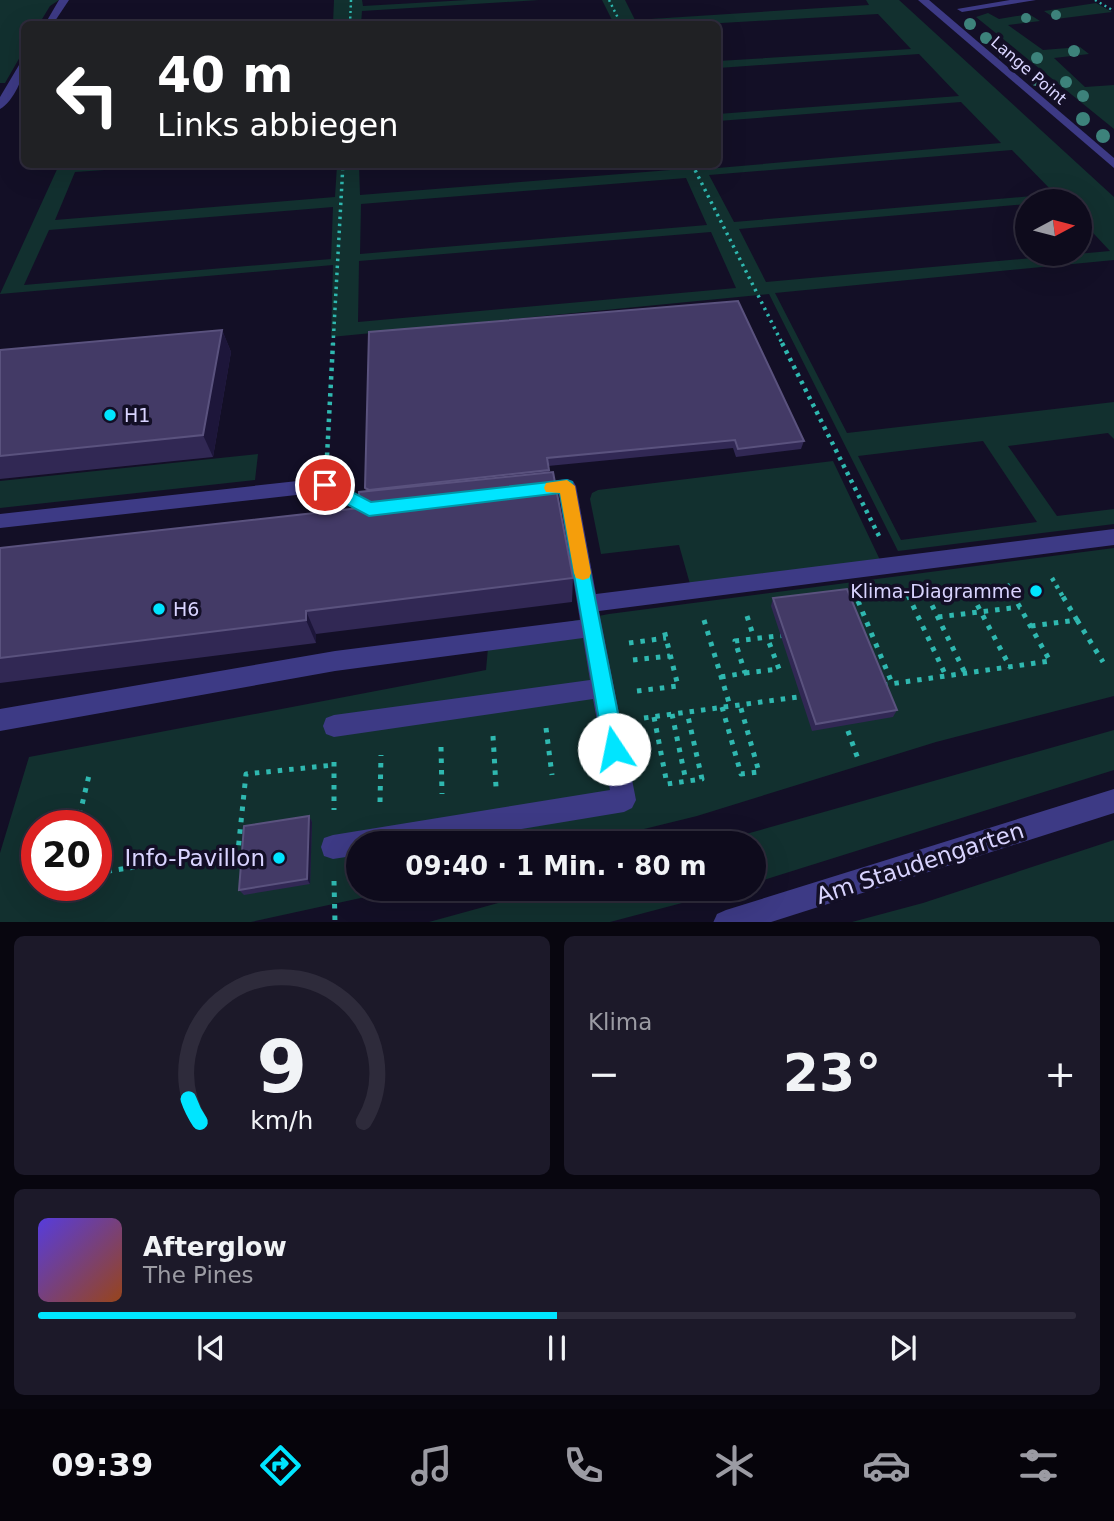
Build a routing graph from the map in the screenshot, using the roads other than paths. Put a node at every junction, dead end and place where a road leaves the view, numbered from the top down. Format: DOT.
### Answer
graph roads {
  1 [pos="64,0"];
  2 [pos="923,0"];
  3 [pos="1031,0"];
  4 [pos="961,9"];
  5 [pos="51,21"];
  6 [pos="21,70"];
  7 [pos="0,106"];
  8 [pos="1114,164"];
  9 [pos="514,492"];
  10 [pos="395,506"];
  11 [pos="0,521"];
  12 [pos="1114,537"];
  13 [pos="588,604"];
  14 [pos="592,628"];
  15 [pos="603,688"];
  16 [pos="0,720"];
  17 [pos="334,726"];
  18 [pos="1114,801"];
  19 [pos="333,847"];
  20 [pos="726,922"];
  1 -- 5 [label="street"];
  2 -- 8 [label="street, Lange Point"];
  3 -- 4 [label="street"];
  6 -- 7 [label="street"];
  9 -- 13 [label="street"];
  10 -- 11 [label="street"];
  12 -- 13 [label="street"];
  13 -- 14 [label="street"];
  14 -- 15 [label="street"];
  14 -- 16 [label="street"];
  15 -- 17 [label="street"];
  15 -- 19 [label="street"];
  18 -- 20 [label="street, Am Staudengarten"];
}
